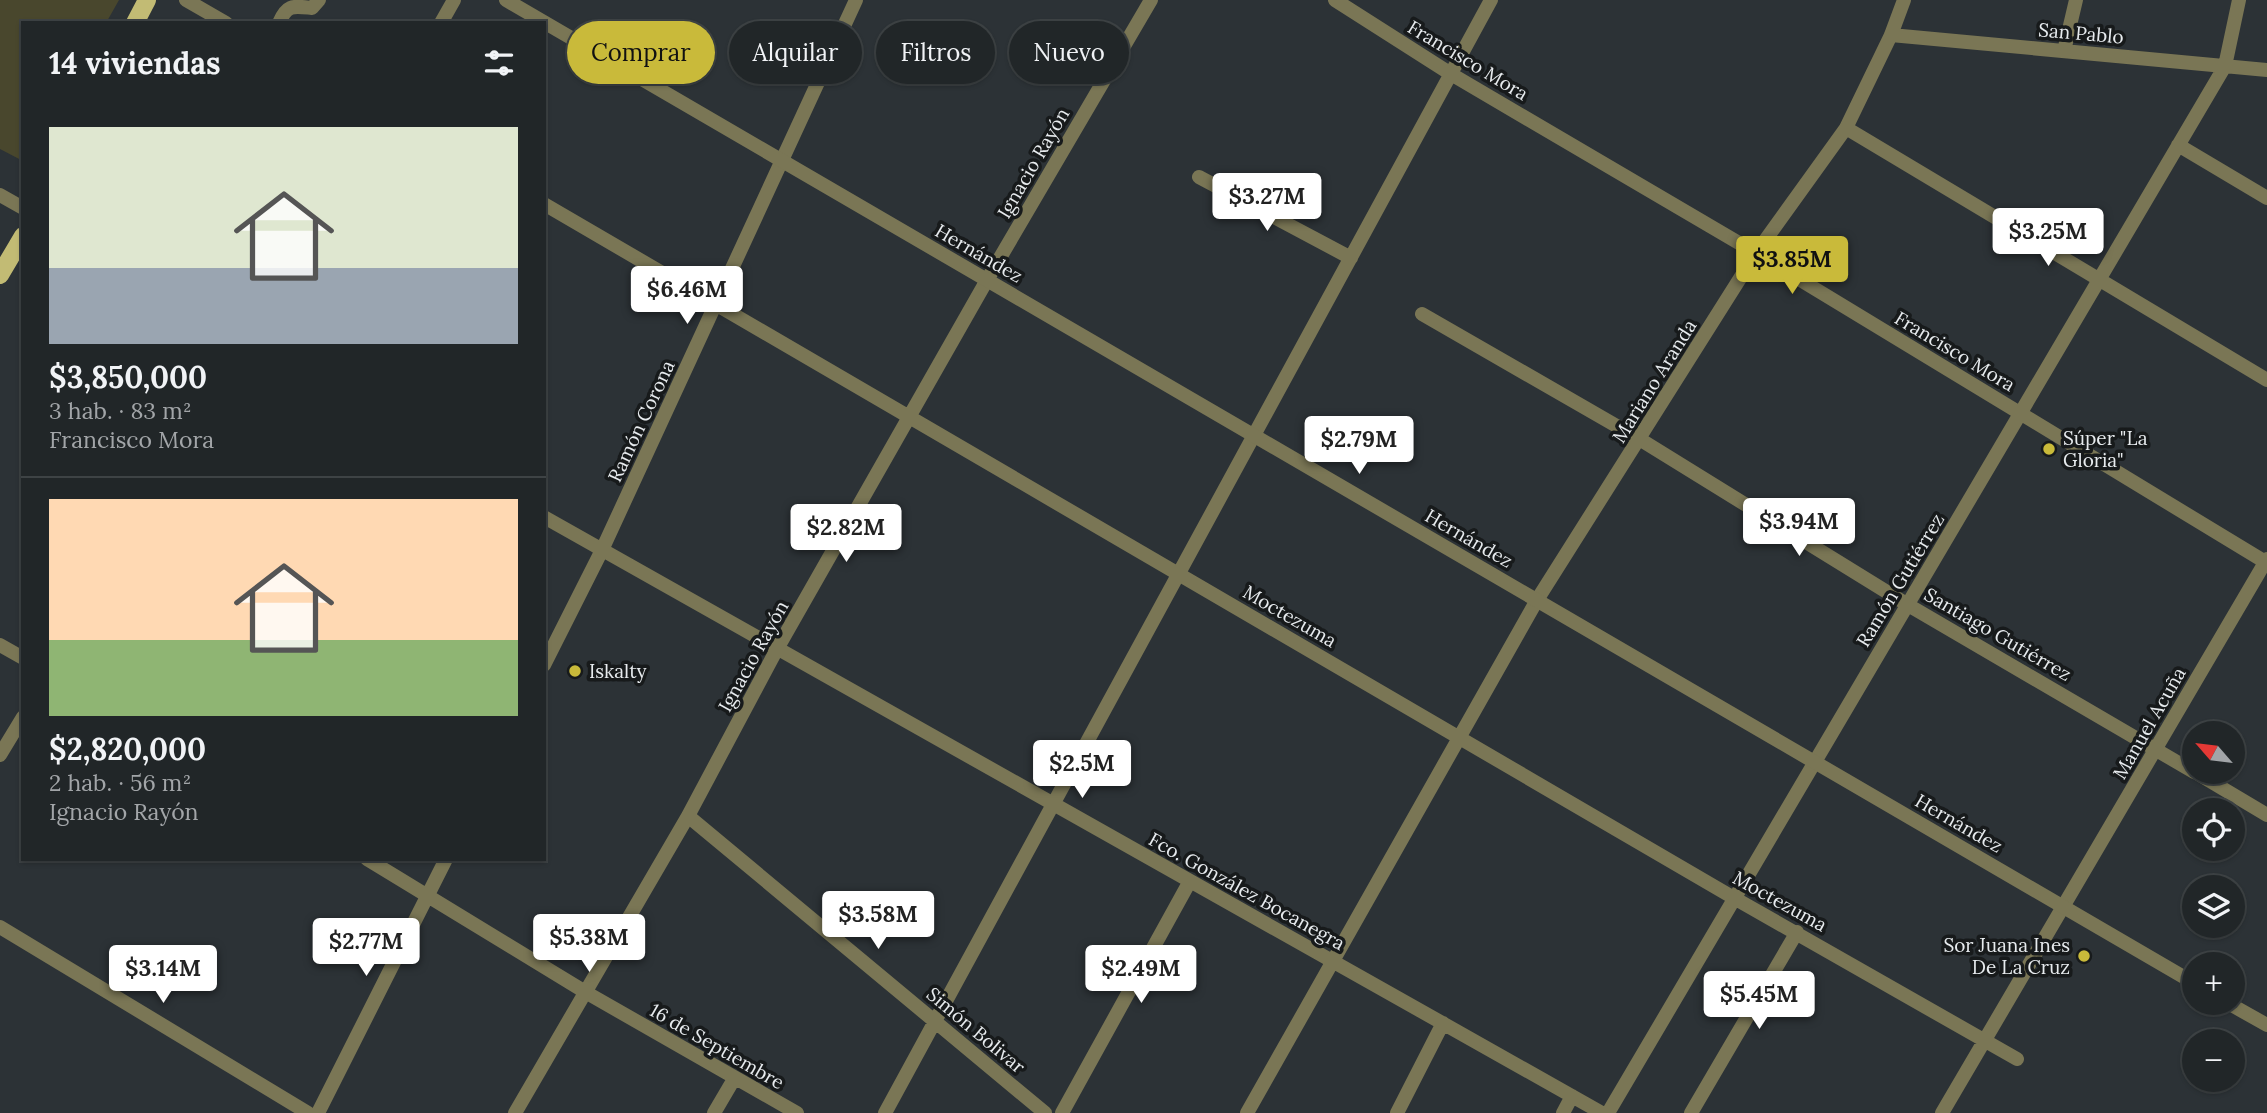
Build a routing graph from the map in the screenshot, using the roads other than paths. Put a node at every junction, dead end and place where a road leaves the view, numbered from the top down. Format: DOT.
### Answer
graph roads {
  1 [pos="147,0"];
  2 [pos="186,0"];
  3 [pos="319,0"];
  4 [pos="454,0"];
  5 [pos="506,0"];
  6 [pos="856,0"];
  7 [pos="1151,0"];
  8 [pos="1335,0"];
  9 [pos="1491,0"];
  10 [pos="1904,0"];
  11 [pos="2076,0"];
  12 [pos="2239,0"];
  13 [pos="136,21"];
  14 [pos="223,21"];
  15 [pos="280,21"];
  16 [pos="442,21"];
  17 [pos="542,21"];
  18 [pos="546,23"];
  19 [pos="1891,35"];
  20 [pos="2064,51"];
  21 [pos="2225,66"];
  22 [pos="2267,70"];
  23 [pos="1451,74"];
  24 [pos="1846,128"];
  25 [pos="2179,145"];
  26 [pos="782,160"];
  27 [pos="1199,177"];
  28 [pos="0,195"];
  29 [pos="2267,198"];
  30 [pos="546,205"];
  31 [pos="21,207"];
  32 [pos="21,239"];
  33 [pos="1756,253"];
  34 [pos="1351,258"];
  35 [pos="0,275"];
  36 [pos="2100,278"];
  37 [pos="987,280"];
  38 [pos="717,302"];
  39 [pos="1422,314"];
  40 [pos="2267,380"];
  41 [pos="2020,413"];
  42 [pos="909,418"];
  43 [pos="1254,435"];
  44 [pos="1641,440"];
  45 [pos="546,518"];
  46 [pos="602,550"];
  47 [pos="2266,561"];
  48 [pos="1179,574"];
  49 [pos="1537,600"];
  50 [pos="1908,604"];
  51 [pos="0,645"];
  52 [pos="778,649"];
  53 [pos="21,657"];
  54 [pos="546,661"];
  55 [pos="21,720"];
  56 [pos="1459,737"];
  57 [pos="2157,749"];
  58 [pos="0,754"];
  59 [pos="1815,762"];
  60 [pos="2182,764"];
  61 [pos="2215,784"];
  62 [pos="1054,804"];
  63 [pos="2267,815"];
  64 [pos="688,816"];
  65 [pos="370,861"];
  66 [pos="445,861"];
  67 [pos="1190,881"];
  68 [pos="428,895"];
  69 [pos="1734,898"];
  70 [pos="2065,907"];
  71 [pos="0,927"];
  72 [pos="1797,932"];
  73 [pos="1333,961"];
  74 [pos="2182,976"];
  75 [pos="587,993"];
  76 [pos="2245,1013"];
  77 [pos="935,1021"];
  78 [pos="1443,1023"];
  79 [pos="2267,1025"];
  80 [pos="1985,1041"];
  81 [pos="2017,1059"];
  82 [pos="734,1079"];
  83 [pos="1572,1096"];
  84 [pos="308,1113"];
  85 [pos="318,1113"];
  86 [pos="515,1113"];
  87 [pos="714,1113"];
  88 [pos="797,1113"];
  89 [pos="885,1113"];
  90 [pos="1045,1113"];
  91 [pos="1062,1113"];
  92 [pos="1247,1113"];
  93 [pos="1397,1113"];
  94 [pos="1563,1113"];
  95 [pos="1602,1113"];
  96 [pos="1608,1113"];
  97 [pos="1691,1113"];
  98 [pos="1942,1113"];
  1 -- 13 [label="main road"];
  2 -- 14 [label="street"];
  3 -- 15 [label="street"];
  4 -- 16 [label="street"];
  5 -- 17 [label="street, Hernández"];
  6 -- 26 [label="street, Ramón Corona"];
  7 -- 37 [label="street, Ignacio Rayón"];
  8 -- 23 [label="street, Francisco Mora"];
  9 -- 23 [label="street"];
  10 -- 19 [label="street, Mariano Aranda"];
  11 -- 20 [label="street"];
  12 -- 21 [label="street, Ramón Gutiérrez"];
  18 -- 26 [label="street, Hernández"];
  19 -- 20 [label="street, San Pablo"];
  19 -- 24 [label="street, Mariano Aranda"];
  20 -- 21 [label="street, San Pablo"];
  21 -- 22 [label="street, San Pablo"];
  21 -- 25 [label="street, Ramón Gutiérrez"];
  23 -- 33 [label="street, Francisco Mora"];
  23 -- 34 [label="street"];
  24 -- 33 [label="street, Mariano Aranda"];
  24 -- 36 [label="street"];
  25 -- 29 [label="street"];
  25 -- 36 [label="street, Ramón Gutiérrez"];
  26 -- 37 [label="street, Hernández"];
  26 -- 38 [label="street, Ramón Corona"];
  27 -- 34 [label="street"];
  28 -- 31 [label="street"];
  30 -- 38 [label="street, Moctezuma"];
  32 -- 35 [label="main road"];
  33 -- 41 [label="street, Francisco Mora"];
  33 -- 44 [label="street, Mariano Aranda"];
  34 -- 43 [label="street"];
  36 -- 40 [label="street"];
  36 -- 41 [label="street, Ramón Gutiérrez"];
  37 -- 42 [label="street, Ignacio Rayón"];
  37 -- 43 [label="street, Hernández"];
  38 -- 42 [label="street, Moctezuma"];
  38 -- 46 [label="street, Ramón Corona"];
  39 -- 44 [label="street, Santiago Gutiérrez"];
  41 -- 47 [label="street, Francisco Mora"];
  41 -- 50 [label="street, Ramón Gutiérrez"];
  42 -- 48 [label="street, Moctezuma"];
  42 -- 52 [label="street, Ignacio Rayón"];
  43 -- 48 [label="street"];
  43 -- 49 [label="street, Hernández"];
  44 -- 49 [label="street, Mariano Aranda"];
  44 -- 50 [label="street, Santiago Gutiérrez"];
  45 -- 46 [label="street, Fco. González Bocanegra"];
  46 -- 52 [label="street, Fco. González Bocanegra"];
  46 -- 54 [label="street, Ramón Corona"];
  47 -- 57 [label="street, Manuel Acuña"];
  48 -- 56 [label="street, Moctezuma"];
  48 -- 62 [label="street"];
  49 -- 56 [label="street, Mariano Aranda"];
  49 -- 59 [label="street, Hernández"];
  50 -- 57 [label="street, Santiago Gutiérrez"];
  50 -- 59 [label="street, Ramón Gutiérrez"];
  51 -- 53 [label="street"];
  52 -- 62 [label="street, Fco. González Bocanegra"];
  52 -- 64 [label="street, Ignacio Rayón"];
  55 -- 58 [label="street"];
  56 -- 69 [label="street, Moctezuma"];
  56 -- 73 [label="street, Mariano Aranda"];
  57 -- 60 [label="street, Santiago Gutiérrez"];
  57 -- 70 [label="street, Manuel Acuña"];
  59 -- 69 [label="street, Ramón Gutiérrez"];
  59 -- 70 [label="street, Hernández"];
  61 -- 63 [label="street, Santiago Gutiérrez"];
  62 -- 67 [label="street, Fco. González Bocanegra"];
  62 -- 77 [label="street"];
  64 -- 75 [label="street, Ignacio Rayón"];
  64 -- 77 [label="street, Simón Bolivar"];
  65 -- 68 [label="street, 16 de Septiembre"];
  66 -- 68 [label="street"];
  67 -- 73 [label="street, Fco. González Bocanegra"];
  67 -- 91 [label="street"];
  68 -- 75 [label="street, 16 de Septiembre"];
  68 -- 85 [label="street"];
  69 -- 72 [label="street, Moctezuma"];
  69 -- 96 [label="street, Ramón Gutiérrez"];
  70 -- 74 [label="street, Hernández"];
  70 -- 80 [label="street, Manuel Acuña"];
  71 -- 84 [label="street"];
  72 -- 80 [label="street, Moctezuma"];
  72 -- 97 [label="street"];
  73 -- 78 [label="street, Fco. González Bocanegra"];
  73 -- 92 [label="street, Mariano Aranda"];
  75 -- 82 [label="street, 16 de Septiembre"];
  75 -- 86 [label="street, Ignacio Rayón"];
  76 -- 79 [label="street"];
  77 -- 89 [label="street"];
  77 -- 90 [label="street, Simón Bolivar"];
  78 -- 83 [label="street, Fco. González Bocanegra"];
  78 -- 93 [label="street"];
  80 -- 81 [label="street, Moctezuma"];
  80 -- 98 [label="street, Manuel Acuña"];
  82 -- 87 [label="street"];
  82 -- 88 [label="street, 16 de Septiembre"];
  83 -- 94 [label="street"];
  83 -- 95 [label="street, Fco. González Bocanegra"];
}
